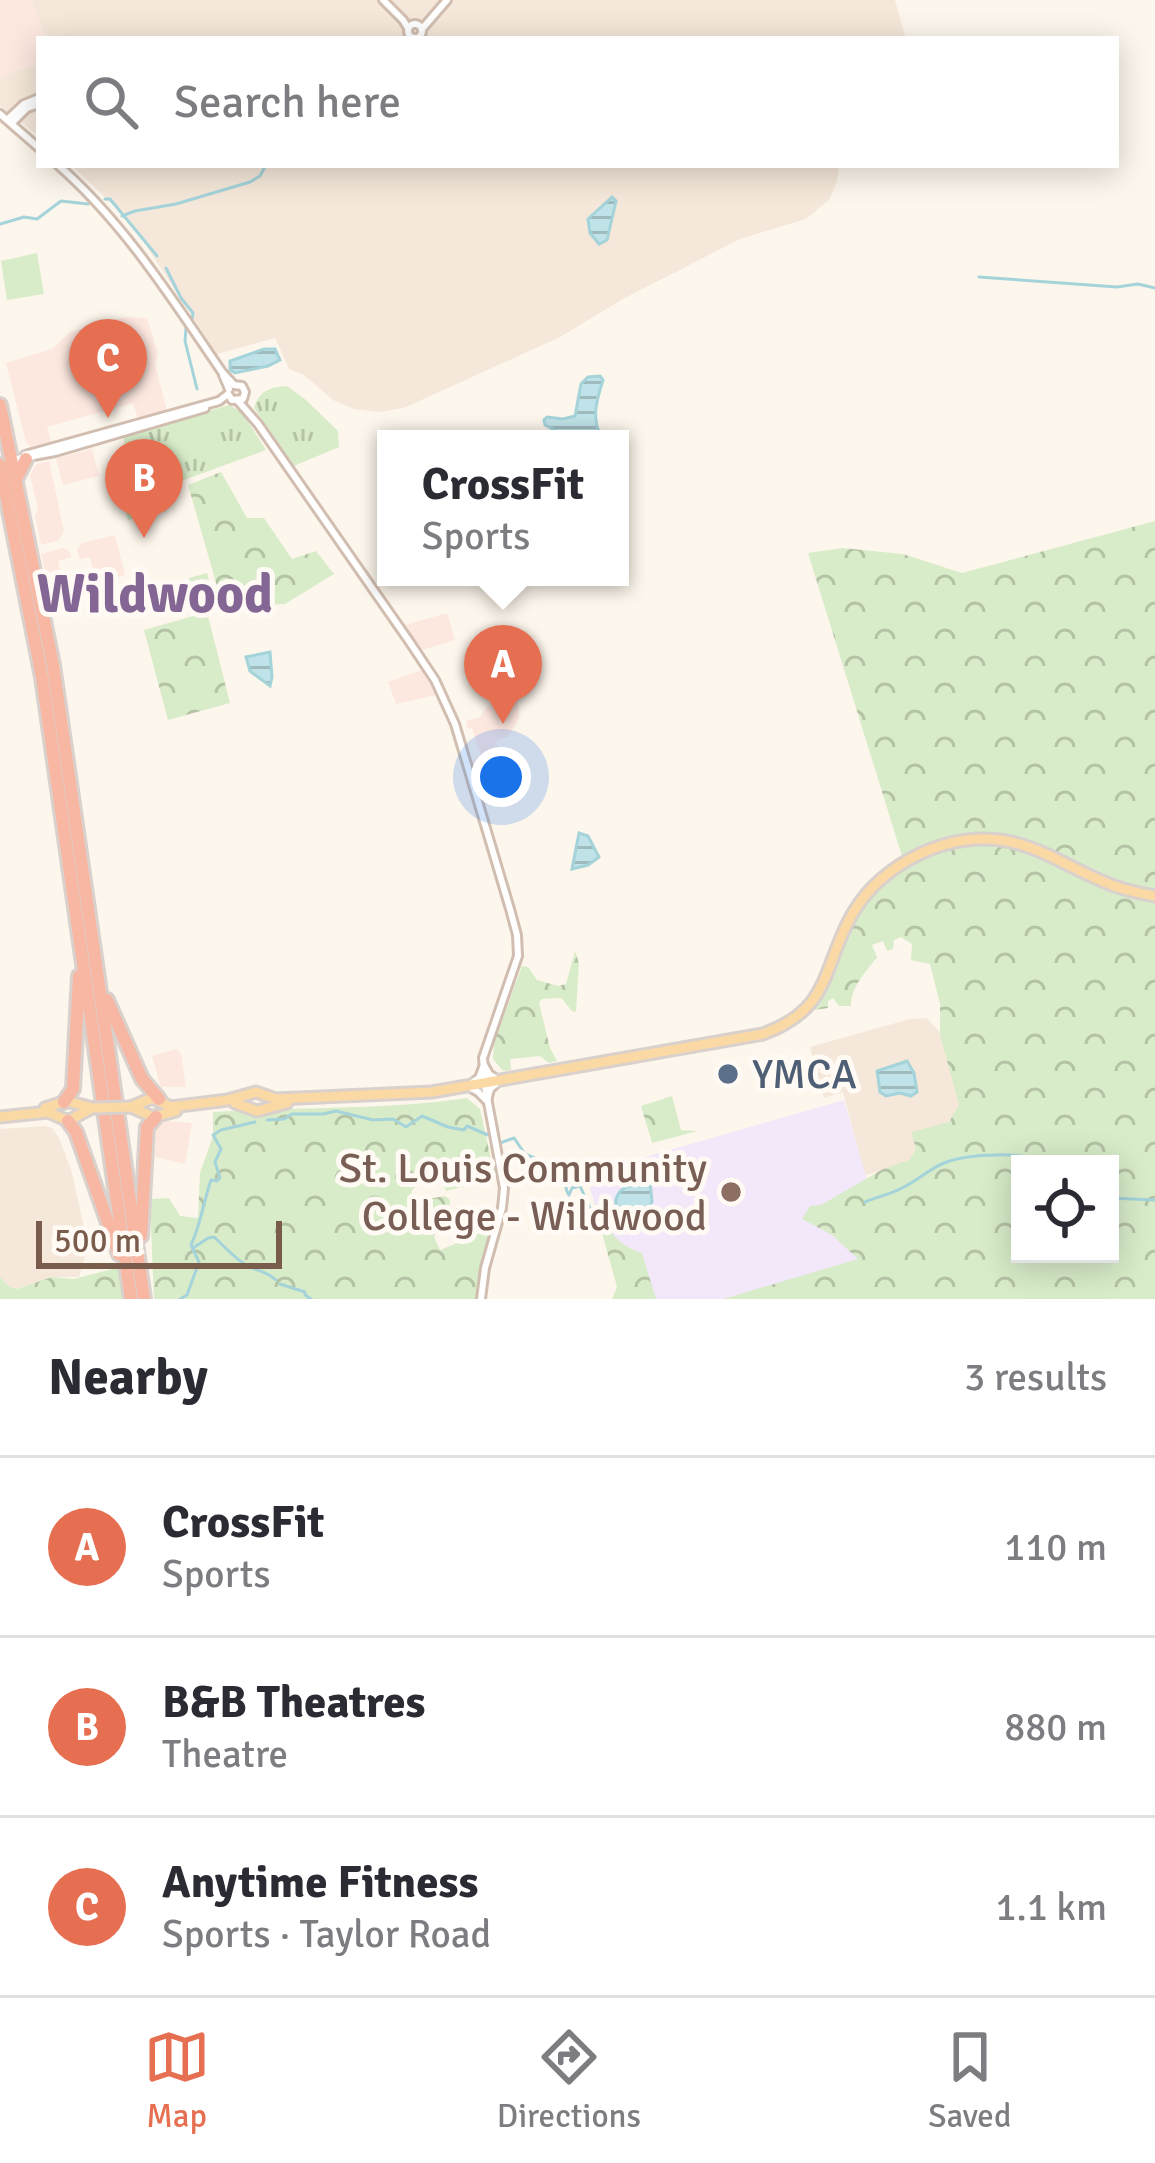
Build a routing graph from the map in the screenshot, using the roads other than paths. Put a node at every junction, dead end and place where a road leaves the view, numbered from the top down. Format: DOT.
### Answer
graph roads {
  1 [pos="382,0"];
  2 [pos="447,0"];
  3 [pos="414,33"];
  4 [pos="36,101"];
  5 [pos="6,118"];
  6 [pos="36,145"];
  7 [pos="61,168"];
  8 [pos="234,395"];
  9 [pos="0,405"];
  10 [pos="13,460"];
  11 [pos="1155,896"];
  12 [pos="80,939"];
  13 [pos="96,965"];
  14 [pos="484,1065"];
  15 [pos="73,1076"];
  16 [pos="499,1081"];
  17 [pos="485,1084"];
  18 [pos="468,1086"];
  19 [pos="256,1094"];
  20 [pos="338,1097"];
  21 [pos="156,1100"];
  22 [pos="487,1101"];
  23 [pos="48,1107"];
  24 [pos="131,1107"];
  25 [pos="257,1109"];
  26 [pos="67,1110"];
  27 [pos="0,1114"];
  28 [pos="154,1116"];
  29 [pos="142,1279"];
  30 [pos="131,1294"];
  31 [pos="144,1299"];
  32 [pos="481,1299"];
  1 -- 3 [label="street"];
  2 -- 3 [label="street"];
  4 -- 5 [label="street"];
  5 -- 6 [label="street"];
  7 -- 8 [label="street"];
  8 -- 10 [label="street"];
  8 -- 14 [label="street"];
  9 -- 10 [label="highway"];
  10 -- 12 [label="highway"];
  10 -- 13 [label="highway"];
  11 -- 16 [label="main road"];
  12 -- 15 [label="highway"];
  12 -- 30 [label="highway"];
  13 -- 21 [label="highway"];
  13 -- 29 [label="highway"];
  14 -- 16 [label="street"];
  14 -- 17 [label="street"];
  14 -- 18 [label="street"];
  15 -- 23 [label="main road"];
  15 -- 26 [label="highway"];
  16 -- 17 [label="main road"];
  16 -- 22 [label="street"];
  17 -- 18 [label="main road"];
  17 -- 22 [label="street"];
  18 -- 20 [label="main road"];
  18 -- 22 [label="street"];
  19 -- 20 [label="main road"];
  19 -- 21 [label="main road"];
  19 -- 25 [label="main road"];
  20 -- 25 [label="main road"];
  21 -- 24 [label="main road"];
  21 -- 28 [label="main road"];
  21 -- 28 [label="main road"];
  22 -- 32 [label="street"];
  23 -- 26 [label="main road"];
  23 -- 27 [label="main road"];
  24 -- 26 [label="main road, bridge"];
  24 -- 28 [label="main road"];
  25 -- 28 [label="main road"];
  26 -- 27 [label="main road"];
  26 -- 30 [label="highway"];
  28 -- 29 [label="highway"];
  29 -- 31 [label="highway"];
}
